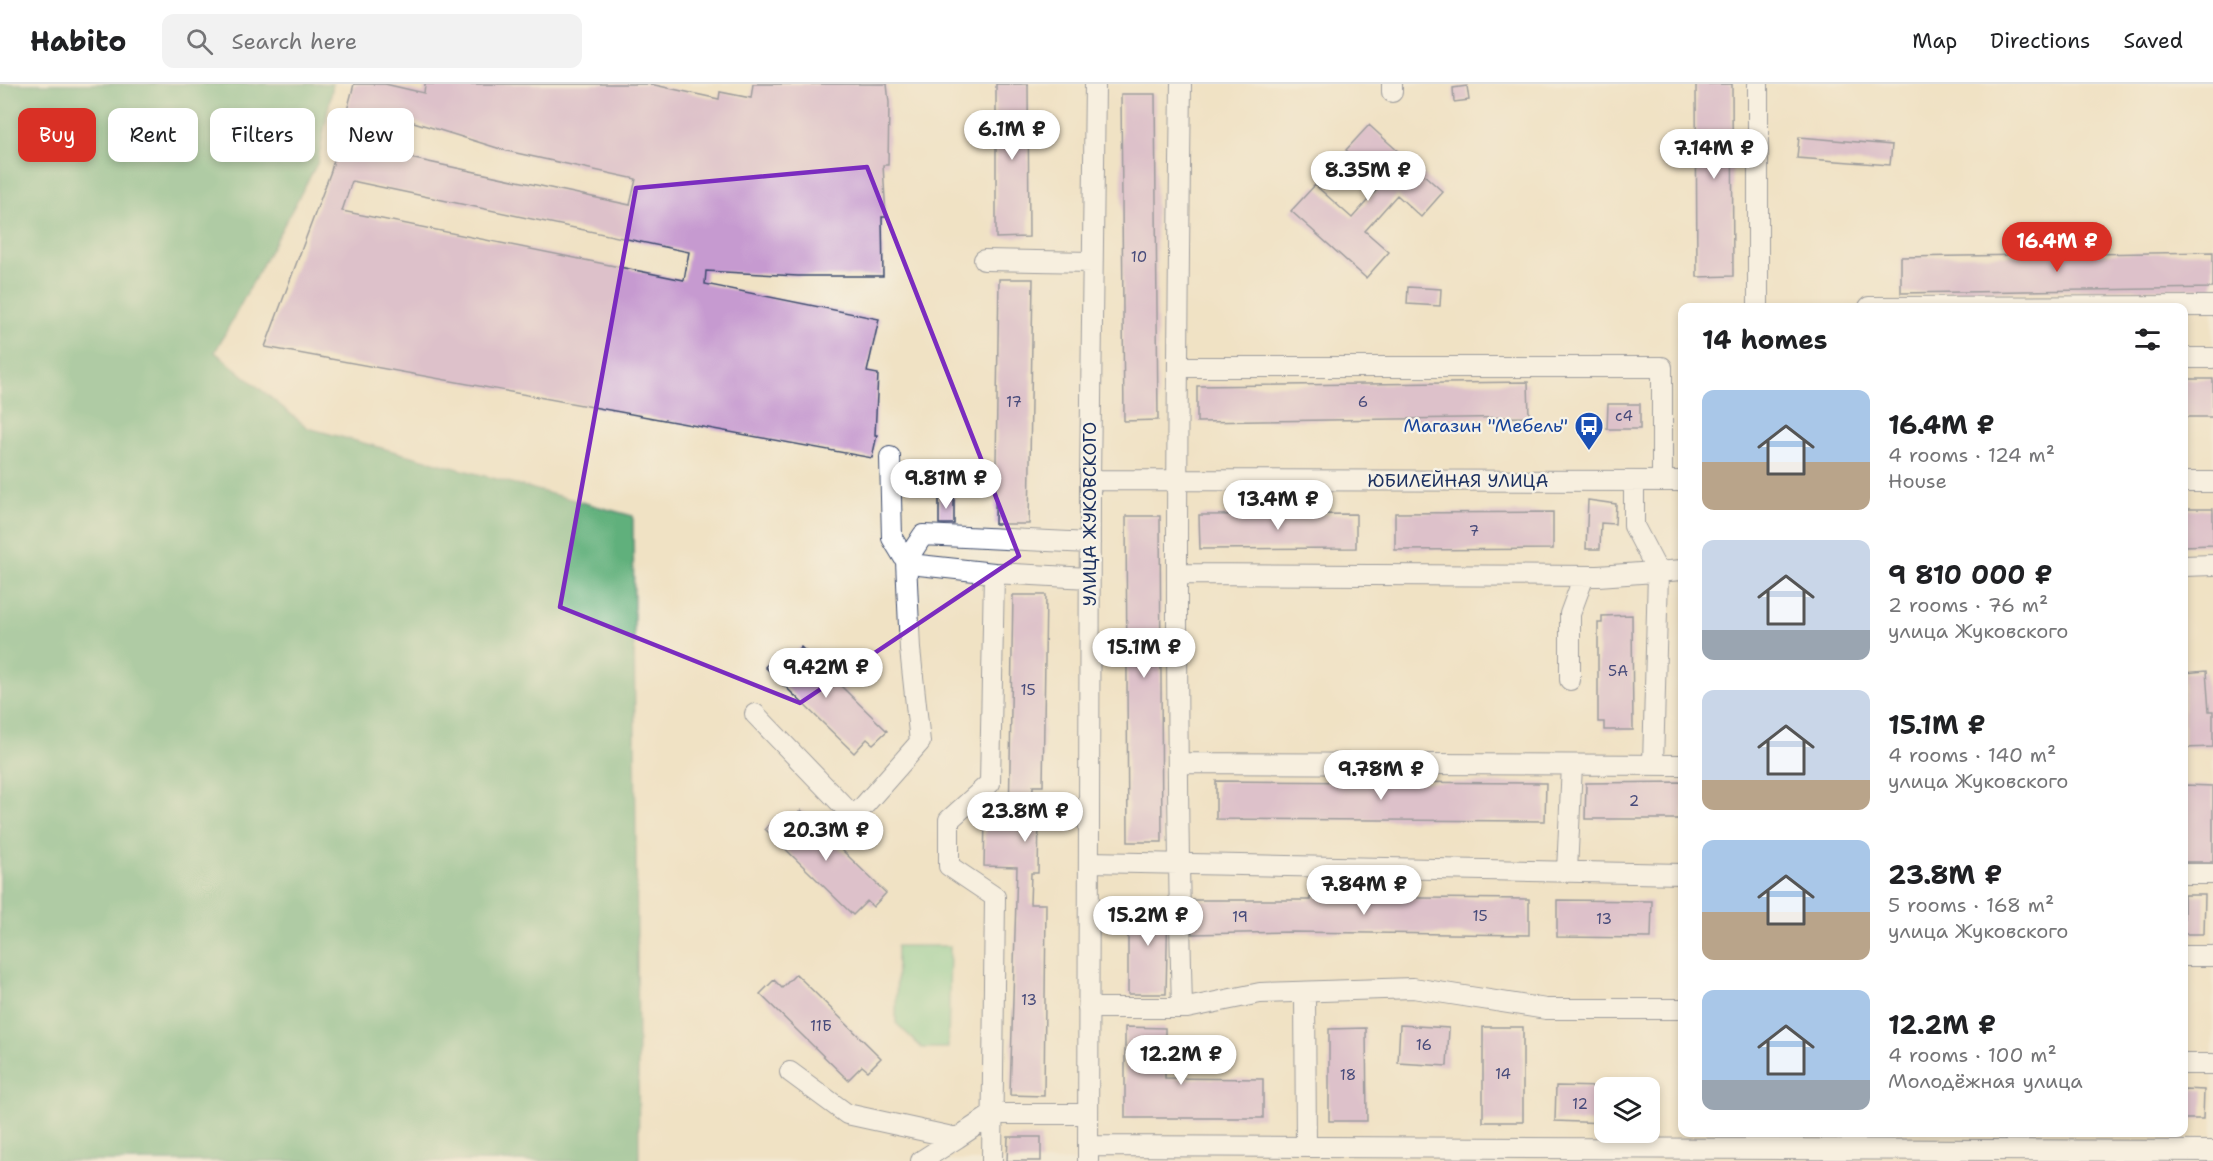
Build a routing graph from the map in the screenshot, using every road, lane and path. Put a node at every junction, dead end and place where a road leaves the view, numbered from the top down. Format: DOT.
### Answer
graph roads {
  1 [pos="1095,84"];
  2 [pos="1181,84"];
  3 [pos="1758,84"];
  4 [pos="984,260"];
  5 [pos="1092,262"];
  6 [pos="1758,303"];
  7 [pos="2188,306"];
  8 [pos="2213,306"];
  9 [pos="2188,358"];
  10 [pos="2213,358"];
  11 [pos="1178,367"];
  12 [pos="890,457"];
  13 [pos="1090,480"];
  14 [pos="1176,480"];
  15 [pos="1635,481"];
  16 [pos="1662,481"];
  17 [pos="1678,481"];
  18 [pos="2188,482"];
  19 [pos="2213,482"];
  20 [pos="1090,543"];
  21 [pos="906,561"];
  22 [pos="2213,565"];
  23 [pos="2188,566"];
  24 [pos="1678,570"];
  25 [pos="1658,572"];
  26 [pos="994,573"];
  27 [pos="1179,574"];
  28 [pos="1584,576"];
  29 [pos="1089,578"];
  30 [pos="1570,680"];
  31 [pos="755,714"];
  32 [pos="1178,763"];
  33 [pos="1572,765"];
  34 [pos="1653,765"];
  35 [pos="1678,765"];
  36 [pos="854,818"];
  37 [pos="841,833"];
  38 [pos="1089,862"];
  39 [pos="1178,863"];
  40 [pos="1567,871"];
  41 [pos="1678,874"];
  42 [pos="2188,874"];
  43 [pos="2213,874"];
  44 [pos="2188,956"];
  45 [pos="2213,956"];
  46 [pos="1305,992"];
  47 [pos="1088,1008"];
  48 [pos="1182,1008"];
  49 [pos="1678,1009"];
  50 [pos="2188,1064"];
  51 [pos="2213,1064"];
  52 [pos="790,1072"];
  53 [pos="993,1114"];
  54 [pos="1088,1114"];
  55 [pos="957,1138"];
  56 [pos="2094,1141"];
  57 [pos="1306,1147"];
  58 [pos="1736,1147"];
  59 [pos="1817,1148"];
  60 [pos="2213,1151"];
  61 [pos="1088,1153"];
  62 [pos="1659,1155"];
  63 [pos="921,1161"];
  64 [pos="992,1161"];
  1 -- 5 [label="street, УЛИЦА ЖУКОВСКОГО"];
  2 -- 11 [label="street"];
  3 -- 6 [label="street"];
  4 -- 5 [label="street"];
  5 -- 13 [label="street, УЛИЦА ЖУКОВСКОГО"];
  7 -- 8 [label="street"];
  9 -- 10 [label="street"];
  11 -- 14 [label="street"];
  11 -- 16 [label="street"];
  12 -- 21 [label="street"];
  13 -- 14 [label="street, ЮБИЛЕЙНАЯ УЛИЦА"];
  13 -- 20 [label="street, УЛИЦА ЖУКОВСКОГО"];
  14 -- 15 [label="street, ЮБИЛЕЙНАЯ УЛИЦА"];
  14 -- 27 [label="street"];
  15 -- 16 [label="street, ЮБИЛЕЙНАЯ УЛИЦА"];
  15 -- 25 [label="street"];
  16 -- 17 [label="street, ЮБИЛЕЙНАЯ УЛИЦА"];
  18 -- 19 [label="street"];
  20 -- 21 [label="street"];
  20 -- 29 [label="street, УЛИЦА ЖУКОВСКОГО"];
  21 -- 26 [label="street"];
  21 -- 36 [label="street"];
  22 -- 23 [label="street"];
  24 -- 25 [label="street"];
  25 -- 28 [label="street"];
  25 -- 34 [label="street"];
  26 -- 29 [label="street"];
  26 -- 53 [label="street"];
  27 -- 28 [label="street"];
  27 -- 32 [label="street"];
  28 -- 30 [label="street"];
  29 -- 38 [label="street, УЛИЦА ЖУКОВСКОГО"];
  31 -- 36 [label="street"];
  32 -- 33 [label="street"];
  32 -- 39 [label="street"];
  33 -- 34 [label="street"];
  33 -- 40 [label="street"];
  34 -- 35 [label="street"];
  36 -- 37 [label="street"];
  38 -- 39 [label="street"];
  38 -- 47 [label="street, УЛИЦА ЖУКОВСКОГО"];
  39 -- 40 [label="street"];
  39 -- 48 [label="street"];
  40 -- 41 [label="street"];
  42 -- 43 [label="street"];
  44 -- 45 [label="street"];
  46 -- 48 [label="street"];
  46 -- 49 [label="street"];
  46 -- 57 [label="street"];
  47 -- 48 [label="street"];
  47 -- 54 [label="street, УЛИЦА ЖУКОВСКОГО"];
  50 -- 51 [label="street"];
  52 -- 55 [label="street"];
  53 -- 54 [label="street"];
  53 -- 55 [label="street"];
  53 -- 64 [label="street"];
  54 -- 61 [label="street, УЛИЦА ЖУКОВСКОГО"];
  55 -- 63 [label="street"];
  56 -- 59 [label="street"];
  56 -- 60 [label="street"];
  57 -- 61 [label="street"];
  57 -- 62 [label="street"];
  58 -- 59 [label="street"];
  58 -- 62 [label="street"];
}
